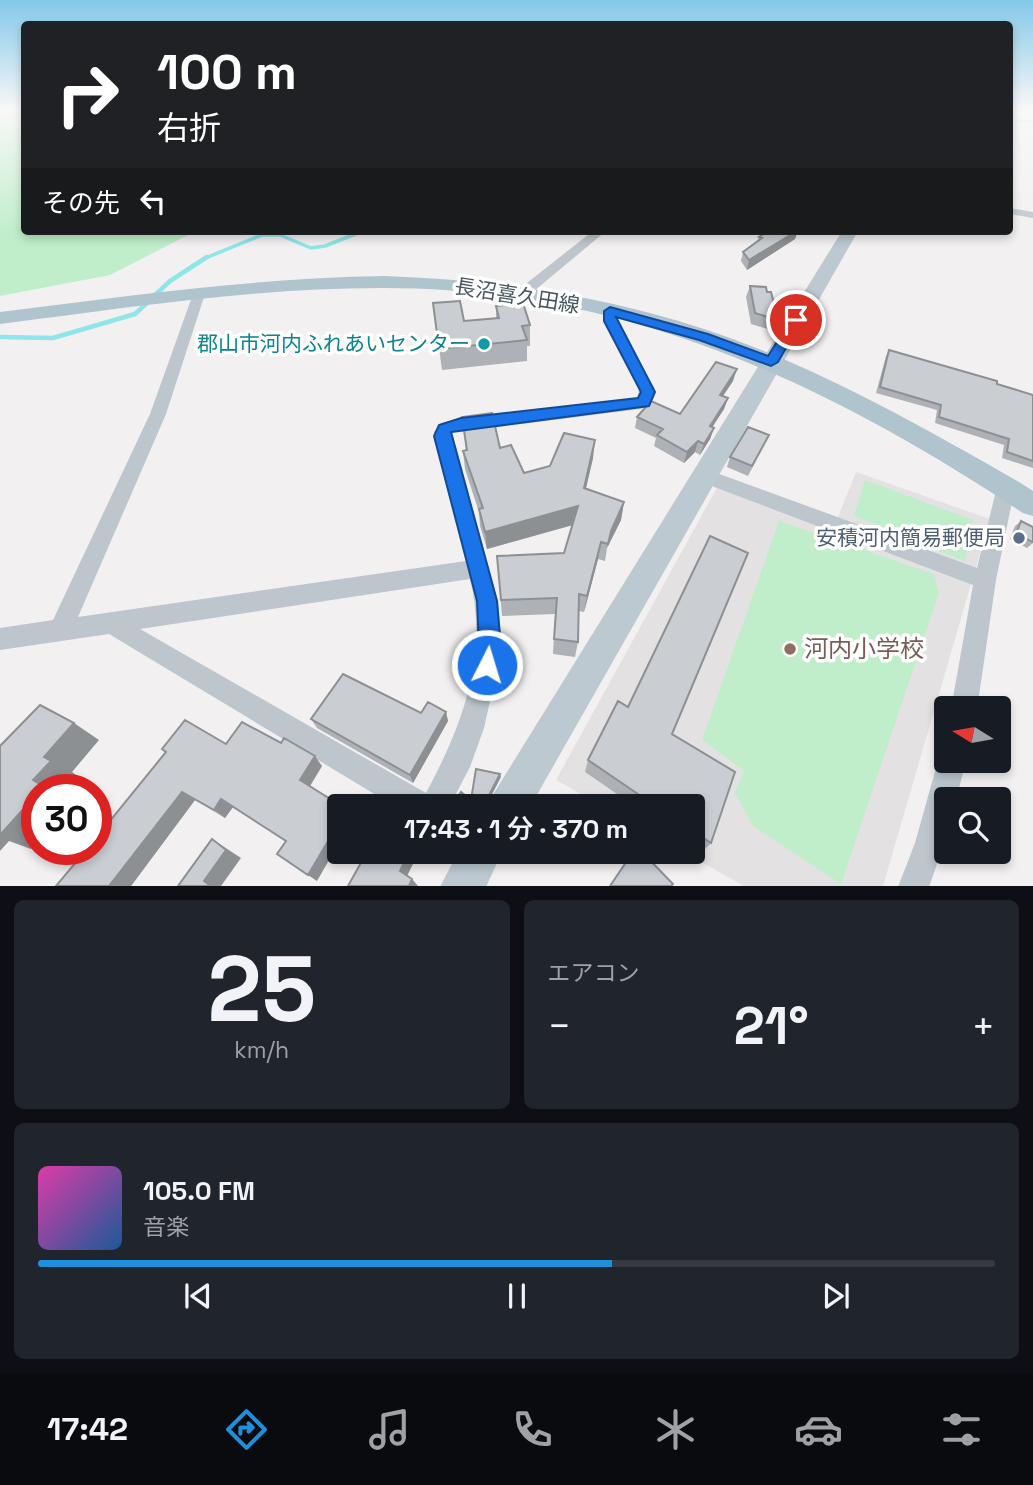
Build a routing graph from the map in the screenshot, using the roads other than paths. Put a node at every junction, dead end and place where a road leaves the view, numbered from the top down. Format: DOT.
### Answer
graph roads {
  1 [pos="1013,212"];
  2 [pos="1033,215"];
  3 [pos="595,235"];
  4 [pos="848,235"];
  5 [pos="523,293"];
  6 [pos="199,294"];
  7 [pos="148,300"];
  8 [pos="610,311"];
  9 [pos="0,318"];
  10 [pos="771,362"];
  11 [pos="703,475"];
  12 [pos="1006,487"];
  13 [pos="1033,505"];
  14 [pos="477,569"];
  15 [pos="985,580"];
  16 [pos="116,621"];
  17 [pos="60,631"];
  18 [pos="0,639"];
  19 [pos="966,696"];
  20 [pos="949,774"];
  21 [pos="401,794"];
  22 [pos="441,794"];
  23 [pos="516,794"];
  24 [pos="913,886"];
  1 -- 2 [label="street"];
  3 -- 5 [label="street"];
  4 -- 10 [label="street"];
  5 -- 6 [label="main road, 長沼喜久田線"];
  5 -- 8 [label="main road, 長沼喜久田線"];
  6 -- 7 [label="main road, 長沼喜久田線"];
  6 -- 17 [label="street"];
  7 -- 9 [label="main road, 長沼喜久田線"];
  8 -- 10 [label="main road, 長沼喜久田線"];
  8 -- 14 [label="street"];
  10 -- 11 [label="street"];
  10 -- 12 [label="main road, 長沼喜久田線"];
  11 -- 15 [label="street"];
  11 -- 23 [label="street"];
  12 -- 13 [label="main road, 長沼喜久田線"];
  12 -- 15 [label="street"];
  14 -- 16 [label="street"];
  14 -- 22 [label="street"];
  15 -- 19 [label="street"];
  16 -- 17 [label="street"];
  16 -- 21 [label="street"];
  17 -- 18 [label="street"];
  20 -- 24 [label="street"];
}
